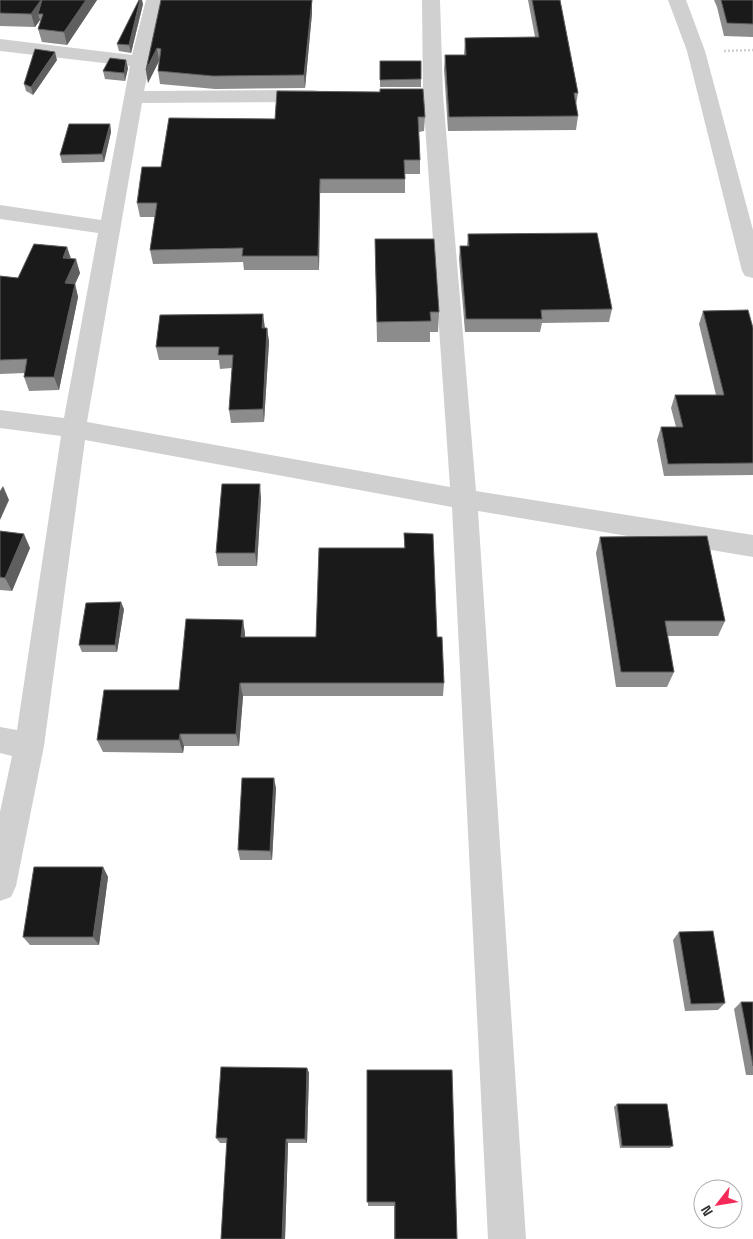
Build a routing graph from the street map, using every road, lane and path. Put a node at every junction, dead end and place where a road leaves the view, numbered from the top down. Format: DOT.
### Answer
graph roads {
  1 [pos="154,0"];
  2 [pos="431,0"];
  3 [pos="677,0"];
  4 [pos="0,45"];
  5 [pos="140,62"];
  6 [pos="333,96"];
  7 [pos="134,97"];
  8 [pos="0,212"];
  9 [pos="109,228"];
  10 [pos="753,271"];
  11 [pos="0,418"];
  12 [pos="74,429"];
  13 [pos="464,499"];
  14 [pos="753,546"];
  15 [pos="0,740"];
  16 [pos="29,746"];
  17 [pos="0,886"];
  18 [pos="507,1239"];
  1 -- 5 [label="street"];
  2 -- 13 [label="street"];
  3 -- 10 [label="street"];
  4 -- 5 [label="street"];
  5 -- 7 [label="street"];
  6 -- 7 [label="street"];
  7 -- 9 [label="street"];
  8 -- 9 [label="street"];
  9 -- 12 [label="street"];
  11 -- 12 [label="street"];
  12 -- 13 [label="street"];
  12 -- 16 [label="street"];
  13 -- 14 [label="street"];
  13 -- 18 [label="street"];
  15 -- 16 [label="street"];
  16 -- 17 [label="street"];
}
